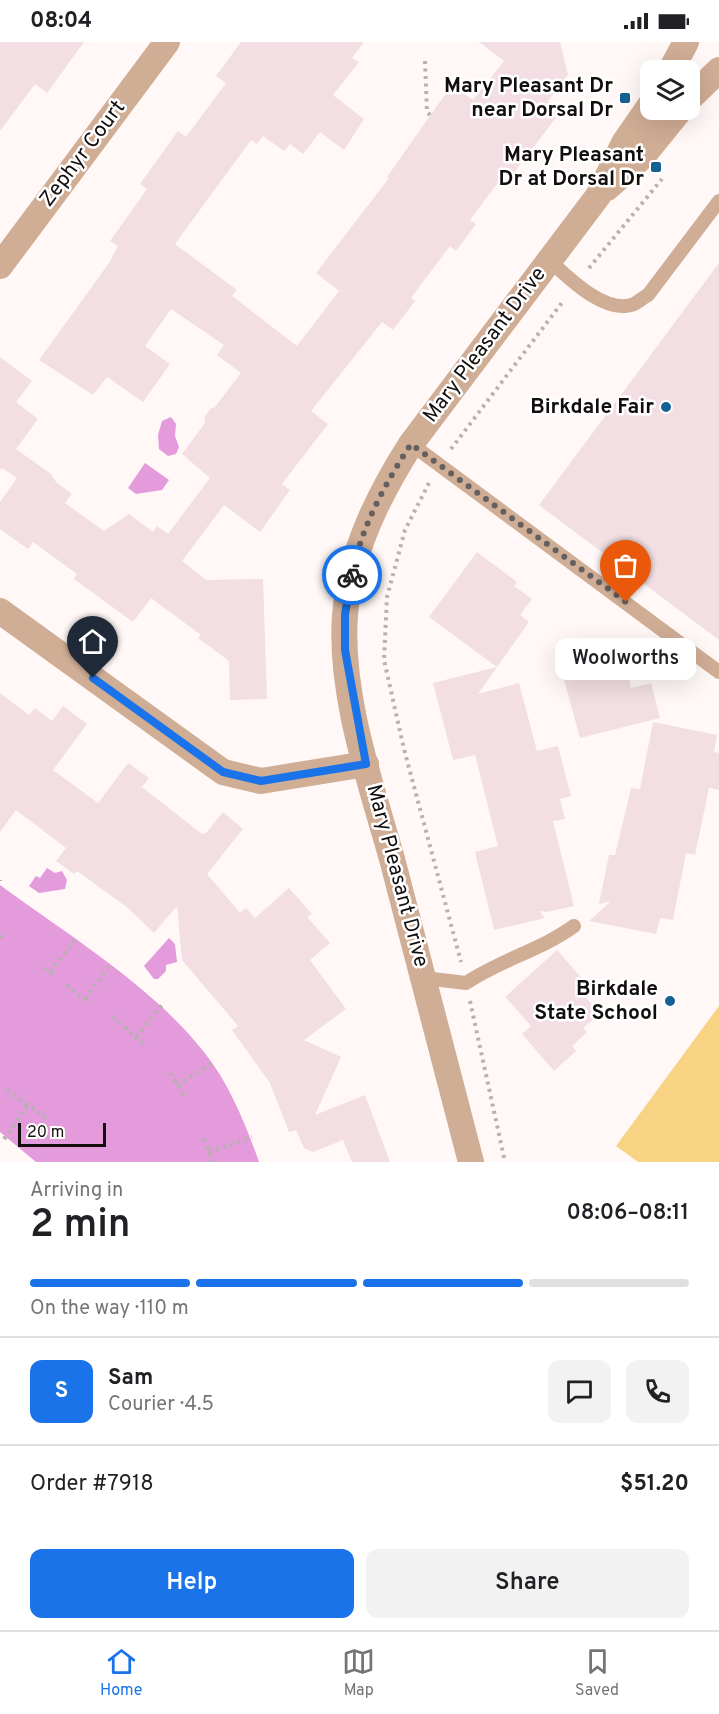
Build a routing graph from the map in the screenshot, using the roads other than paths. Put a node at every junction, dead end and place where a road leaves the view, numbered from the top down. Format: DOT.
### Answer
graph roads {
  1 [pos="167,42"];
  2 [pos="686,42"];
  3 [pos="676,60"];
  4 [pos="719,70"];
  5 [pos="700,88"];
  6 [pos="640,120"];
  7 [pos="673,120"];
  8 [pos="598,196"];
  9 [pos="719,201"];
  10 [pos="549,260"];
  11 [pos="0,266"];
  12 [pos="411,444"];
  13 [pos="0,611"];
  14 [pos="719,672"];
  15 [pos="366,764"];
  16 [pos="574,926"];
  17 [pos="424,978"];
  18 [pos="471,1162"];
  1 -- 11 [label="street, Zephyr Court"];
  2 -- 3 [label="street"];
  4 -- 5 [label="street"];
  6 -- 8 [label="street, Mary Pleasant Drive"];
  7 -- 8 [label="street, Mary Pleasant Drive"];
  8 -- 10 [label="street, Mary Pleasant Drive"];
  9 -- 10 [label="lane"];
  10 -- 12 [label="street, Mary Pleasant Drive"];
  12 -- 14 [label="lane"];
  12 -- 15 [label="street, Mary Pleasant Drive"];
  13 -- 15 [label="street"];
  15 -- 17 [label="street, Mary Pleasant Drive"];
  16 -- 17 [label="lane"];
  17 -- 18 [label="street, Mary Pleasant Drive"];
}
